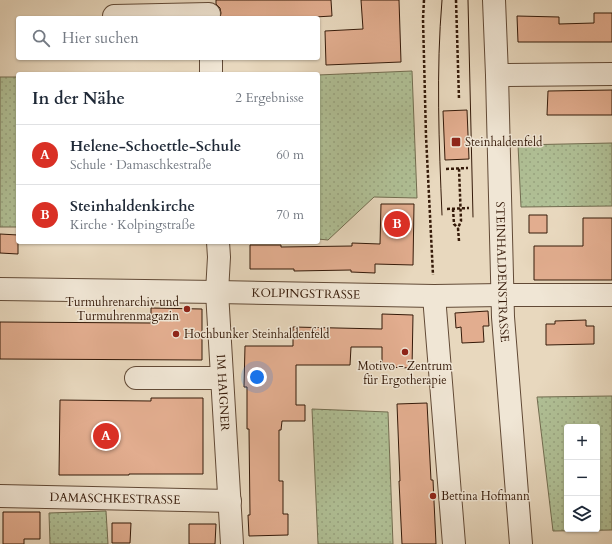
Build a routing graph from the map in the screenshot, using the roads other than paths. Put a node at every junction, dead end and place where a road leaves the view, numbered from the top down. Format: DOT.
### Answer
graph roads {
  1 [pos="494,0"];
  2 [pos="209,11"];
  3 [pos="114,16"];
  4 [pos="211,60"];
  5 [pos="212,72"];
  6 [pos="612,74"];
  7 [pos="497,75"];
  8 [pos="218,244"];
  9 [pos="0,289"];
  10 [pos="217,292"];
  11 [pos="502,295"];
  12 [pos="612,295"];
  13 [pos="434,296"];
  14 [pos="136,378"];
  15 [pos="222,378"];
  16 [pos="0,496"];
  17 [pos="230,501"];
  18 [pos="232,544"];
  19 [pos="454,544"];
  20 [pos="521,544"];
  1 -- 7 [label="street, STEINHALDENSTRASSE"];
  2 -- 3 [label="street"];
  4 -- 5 [label="street"];
  6 -- 7 [label="street"];
  7 -- 11 [label="street, STEINHALDENSTRASSE"];
  8 -- 10 [label="street, IM HAIGNER"];
  9 -- 10 [label="street, KOLPINGSTRASSE"];
  10 -- 13 [label="street, KOLPINGSTRASSE"];
  10 -- 15 [label="street, IM HAIGNER"];
  11 -- 12 [label="street, KOLPINGSTRASSE"];
  11 -- 13 [label="street, KOLPINGSTRASSE"];
  11 -- 20 [label="street, STEINHALDENSTRASSE"];
  13 -- 19 [label="street"];
  14 -- 15 [label="street"];
  15 -- 17 [label="street, IM HAIGNER"];
  16 -- 17 [label="street, DAMASCHKESTRASSE"];
  17 -- 18 [label="street, IM HAIGNER"];
}
